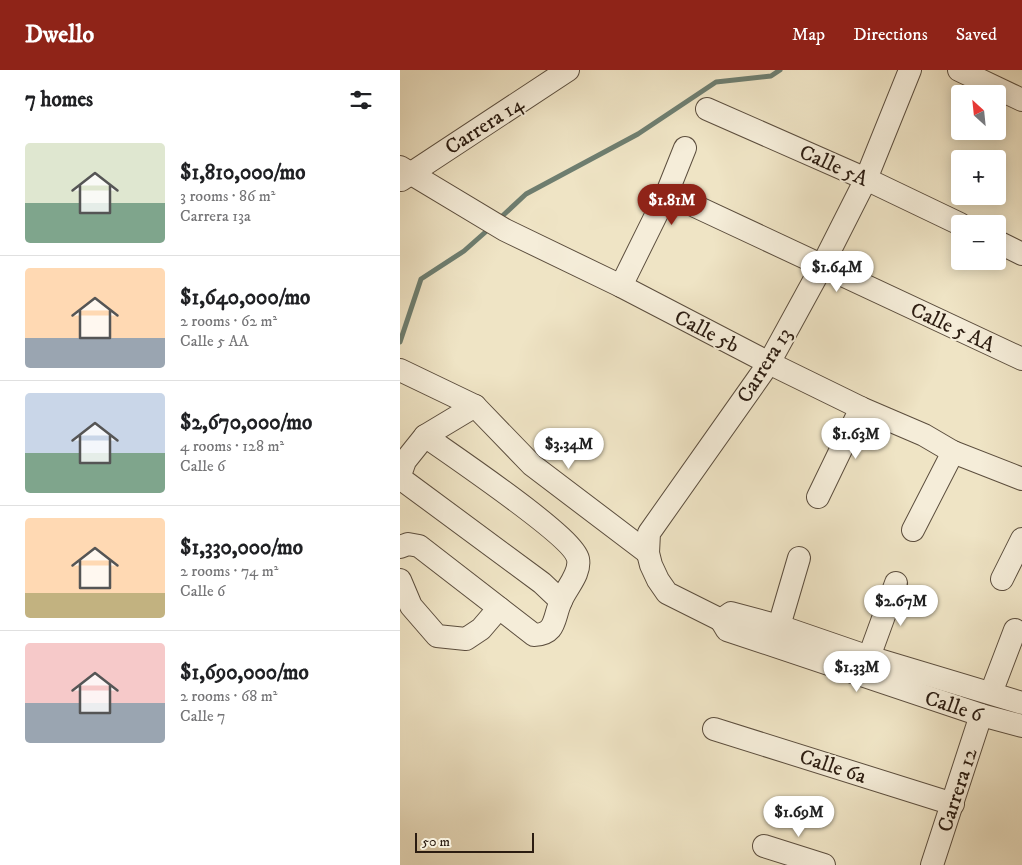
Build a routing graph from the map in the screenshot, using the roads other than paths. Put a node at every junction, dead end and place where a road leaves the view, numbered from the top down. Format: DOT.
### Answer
graph roads {
  1 [pos="568,70"];
  2 [pos="910,70"];
  3 [pos="959,70"];
  4 [pos="1022,100"];
  5 [pos="707,109"];
  6 [pos="685,148"];
  7 [pos="403,174"];
  8 [pos="866,178"];
  9 [pos="667,193"];
  10 [pos="951,220"];
  11 [pos="1006,246"];
  12 [pos="1022,254"];
  13 [pos="822,266"];
  14 [pos="621,286"];
  15 [pos="1022,360"];
  16 [pos="769,364"];
  17 [pos="400,370"];
  18 [pos="475,406"];
  19 [pos="861,408"];
  20 [pos="425,436"];
  21 [pos="952,452"];
  22 [pos="400,476"];
  23 [pos="1022,479"];
  24 [pos="818,497"];
  25 [pos="913,530"];
  26 [pos="1022,538"];
  27 [pos="400,547"];
  28 [pos="648,553"];
  29 [pos="799,558"];
  30 [pos="1002,579"];
  31 [pos="400,580"];
  32 [pos="896,584"];
  33 [pos="561,601"];
  34 [pos="499,608"];
  35 [pos="721,620"];
  36 [pos="779,626"];
  37 [pos="1016,630"];
  38 [pos="869,657"];
  39 [pos="991,693"];
  40 [pos="1022,703"];
  41 [pos="981,715"];
  42 [pos="1022,726"];
  43 [pos="714,728"];
  44 [pos="953,804"];
  45 [pos="764,846"];
  46 [pos="824,865"];
  47 [pos="932,865"];
  1 -- 7 [label="street, Carrera 14"];
  2 -- 8 [label="street, Carrera 13"];
  3 -- 4 [label="street"];
  5 -- 8 [label="street, Calle 5A"];
  6 -- 9 [label="street"];
  7 -- 14 [label="street, Calle 5b"];
  8 -- 10 [label="street, Calle 5A"];
  8 -- 13 [label="street, Carrera 13"];
  9 -- 13 [label="street, Calle 5 AA"];
  9 -- 14 [label="street"];
  11 -- 12 [label="street"];
  13 -- 15 [label="street, Calle 5 AA"];
  13 -- 16 [label="street, Carrera 13"];
  14 -- 16 [label="street, Calle 5b"];
  16 -- 19 [label="street, Calle 5b"];
  16 -- 28 [label="street, Carrera 13"];
  17 -- 18 [label="street"];
  18 -- 20 [label="street"];
  18 -- 28 [label="street"];
  19 -- 21 [label="street, Calle 5b"];
  19 -- 24 [label="street"];
  20 -- 22 [label="street"];
  20 -- 33 [label="street"];
  21 -- 23 [label="street, Calle 5b"];
  21 -- 25 [label="street"];
  22 -- 33 [label="street"];
  26 -- 30 [label="street"];
  27 -- 34 [label="street"];
  28 -- 35 [label="street, Carrera 13"];
  29 -- 36 [label="street"];
  31 -- 34 [label="street"];
  32 -- 38 [label="street"];
  33 -- 34 [label="street"];
  35 -- 36 [label="street"];
  35 -- 41 [label="street, Calle 6"];
  36 -- 38 [label="street"];
  37 -- 39 [label="street"];
  38 -- 39 [label="street"];
  39 -- 40 [label="street"];
  41 -- 42 [label="street, Calle 6"];
  41 -- 44 [label="street, Carrera 12"];
  43 -- 44 [label="street, Calle 6a"];
  44 -- 47 [label="street, Carrera 12"];
  45 -- 46 [label="street"];
}
